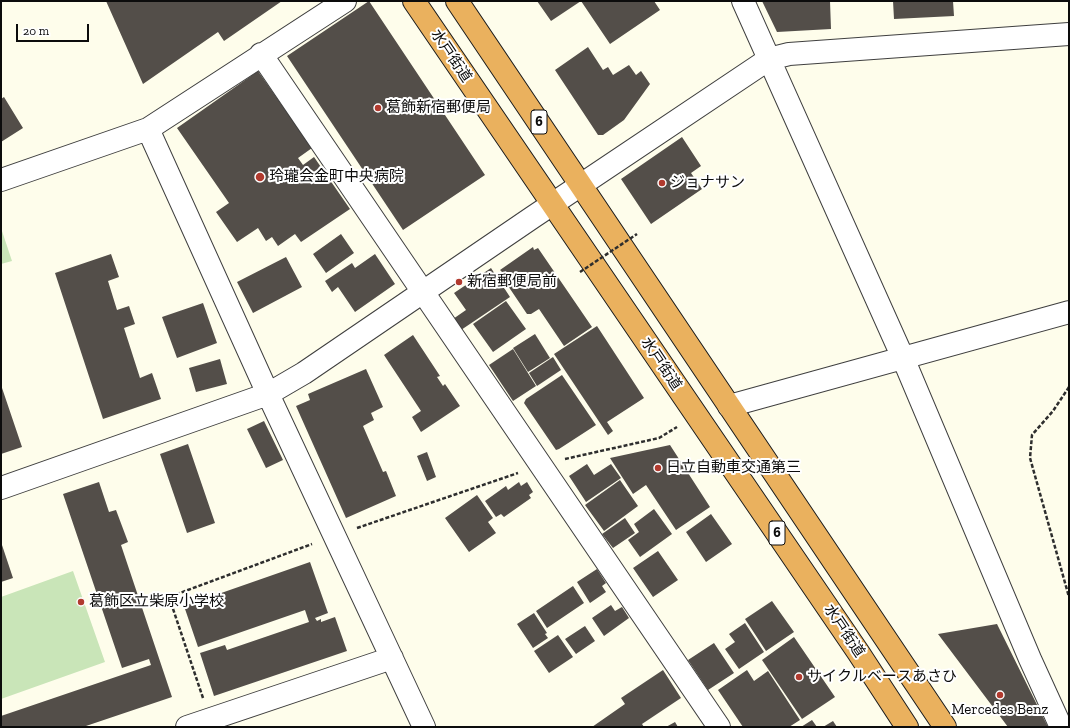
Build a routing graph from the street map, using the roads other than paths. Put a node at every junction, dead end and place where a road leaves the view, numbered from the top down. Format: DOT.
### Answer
graph roads {
  1 [pos="345,1"];
  2 [pos="414,1"];
  3 [pos="457,1"];
  4 [pos="743,1"];
  5 [pos="1069,34"];
  6 [pos="262,54"];
  7 [pos="769,59"];
  8 [pos="148,129"];
  9 [pos="1,180"];
  10 [pos="581,185"];
  11 [pos="552,204"];
  12 [pos="423,293"];
  13 [pos="1069,312"];
  14 [pos="903,358"];
  15 [pos="268,394"];
  16 [pos="729,406"];
  17 [pos="1,488"];
  18 [pos="392,658"];
  19 [pos="187,727"];
  20 [pos="424,727"];
  21 [pos="718,727"];
  22 [pos="907,727"];
  23 [pos="945,727"];
  24 [pos="1061,727"];
  1 -- 6 [label="street"];
  2 -- 11 [label="highway, 水戸街道 / 6"];
  3 -- 10 [label="highway, 水戸街道 / 6"];
  4 -- 7 [label="street"];
  5 -- 7 [label="street"];
  6 -- 8 [label="street"];
  6 -- 12 [label="street"];
  7 -- 10 [label="street"];
  7 -- 14 [label="street"];
  8 -- 9 [label="street"];
  8 -- 15 [label="street"];
  10 -- 11 [label="street"];
  10 -- 16 [label="highway, 水戸街道 / 6"];
  11 -- 12 [label="street"];
  11 -- 22 [label="highway, 水戸街道 / 6"];
  12 -- 15 [label="street"];
  12 -- 21 [label="street"];
  13 -- 14 [label="street"];
  14 -- 16 [label="street"];
  14 -- 24 [label="street"];
  15 -- 17 [label="street"];
  15 -- 18 [label="street"];
  16 -- 23 [label="highway, 水戸街道 / 6"];
  18 -- 19 [label="street"];
  18 -- 20 [label="street"];
}
